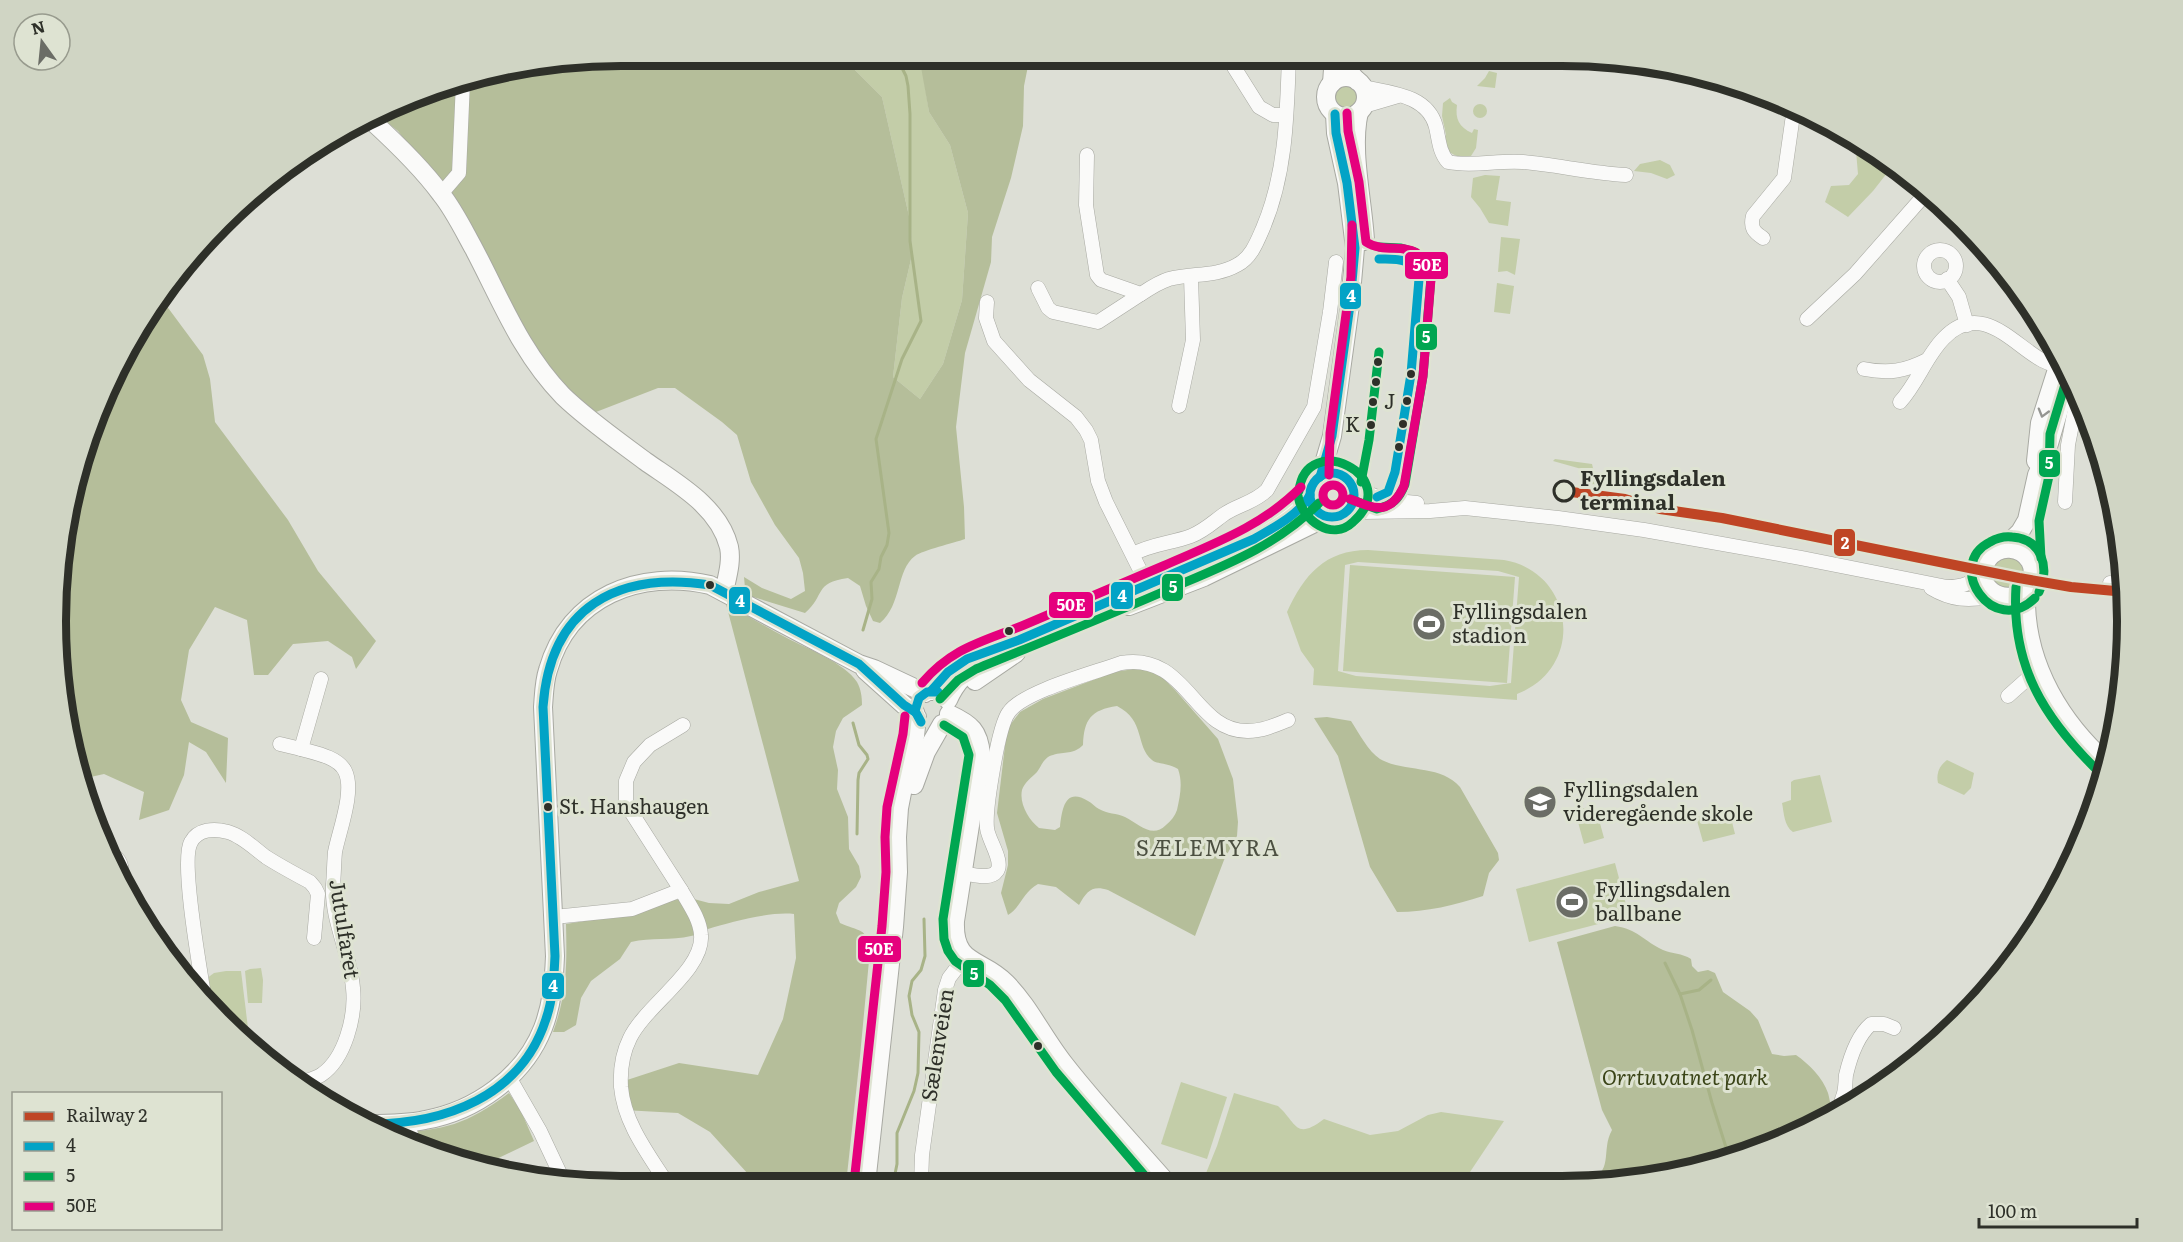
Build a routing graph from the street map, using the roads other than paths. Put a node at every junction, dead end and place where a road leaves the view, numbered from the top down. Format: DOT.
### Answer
graph roads {
  1 [pos="1233,66"];
  2 [pos="1288,66"];
  3 [pos="1333,66"];
  4 [pos="1348,66"];
  5 [pos="1332,83"];
  6 [pos="1360,84"];
  7 [pos="463,89"];
  8 [pos="1401,96"];
  9 [pos="1361,109"];
  10 [pos="1335,114"];
  11 [pos="1285,116"];
  12 [pos="1793,117"];
  13 [pos="375,124"];
  14 [pos="1087,155"];
  15 [pos="1626,176"];
  16 [pos="441,194"];
  17 [pos="1921,199"];
  18 [pos="1763,238"];
  19 [pos="1336,262"];
  20 [pos="1191,276"];
  21 [pos="1947,279"];
  22 [pos="1038,288"];
  23 [pos="1141,294"];
  24 [pos="987,302"];
  25 [pos="1807,319"];
  26 [pos="1967,325"];
  27 [pos="1927,360"];
  28 [pos="2053,363"];
  29 [pos="1864,369"];
  30 [pos="2060,376"];
  31 [pos="1900,402"];
  32 [pos="1179,406"];
  33 [pos="2075,409"];
  34 [pos="1320,477"];
  35 [pos="1348,481"];
  36 [pos="1310,495"];
  37 [pos="2065,502"];
  38 [pos="1349,510"];
  39 [pos="1327,517"];
  40 [pos="2027,520"];
  41 [pos="2002,549"];
  42 [pos="1133,554"];
  43 [pos="1801,558"];
  44 [pos="2029,559"];
  45 [pos="1983,572"];
  46 [pos="1921,582"];
  47 [pos="2110,583"];
  48 [pos="2116,584"];
  49 [pos="1148,586"];
  50 [pos="2028,588"];
  51 [pos="724,592"];
  52 [pos="2002,597"];
  53 [pos="2030,641"];
  54 [pos="859,664"];
  55 [pos="2039,670"];
  56 [pos="321,679"];
  57 [pos="928,692"];
  58 [pos="2008,696"];
  59 [pos="947,711"];
  60 [pos="916,714"];
  61 [pos="1288,720"];
  62 [pos="683,725"];
  63 [pos="280,744"];
  64 [pos="301,749"];
  65 [pos="2100,756"];
  66 [pos="898,872"];
  67 [pos="962,873"];
  68 [pos="681,890"];
  69 [pos="554,917"];
  70 [pos="314,938"];
  71 [pos="965,957"];
  72 [pos="203,985"];
  73 [pos="1893,1028"];
  74 [pos="509,1077"];
  75 [pos="310,1080"];
  76 [pos="1843,1100"];
  77 [pos="408,1123"];
  78 [pos="386,1124"];
  79 [pos="411,1135"];
  80 [pos="559,1172"];
  81 [pos="662,1176"];
  82 [pos="867,1176"];
  83 [pos="921,1176"];
  84 [pos="1161,1176"];
  1 -- 11 [label="street"];
  2 -- 11 [label="street"];
  3 -- 5 [label="main road"];
  4 -- 6 [label="main road"];
  5 -- 6 [label="main road"];
  5 -- 10 [label="main road"];
  6 -- 8 [label="street"];
  6 -- 9 [label="main road"];
  7 -- 16 [label="street"];
  8 -- 9 [label="street"];
  8 -- 15 [label="street"];
  9 -- 10 [label="main road"];
  9 -- 35 [label="main road"];
  10 -- 34 [label="main road"];
  11 -- 20 [label="street"];
  12 -- 18 [label="street"];
  13 -- 16 [label="main road"];
  14 -- 23 [label="street"];
  16 -- 51 [label="main road"];
  17 -- 25 [label="street"];
  19 -- 42 [label="street"];
  20 -- 23 [label="street"];
  20 -- 32 [label="street"];
  21 -- 26 [label="street"];
  22 -- 23 [label="street"];
  24 -- 42 [label="street"];
  26 -- 27 [label="street"];
  26 -- 28 [label="street"];
  27 -- 29 [label="street"];
  27 -- 31 [label="street"];
  30 -- 40 [label="main road"];
  33 -- 37 [label="street"];
  34 -- 35 [label="main road"];
  34 -- 36 [label="main road"];
  35 -- 38 [label="main road"];
  35 -- 43 [label="street"];
  36 -- 39 [label="main road"];
  36 -- 49 [label="main road"];
  38 -- 39 [label="main road"];
  38 -- 43 [label="street"];
  39 -- 59 [label="main road"];
  40 -- 41 [label="main road"];
  40 -- 44 [label="main road"];
  41 -- 44 [label="main road"];
  41 -- 45 [label="main road"];
  42 -- 49 [label="street"];
  43 -- 46 [label="street"];
  44 -- 50 [label="main road"];
  45 -- 46 [label="street"];
  45 -- 52 [label="main road"];
  46 -- 52 [label="street"];
  47 -- 48 [label="street"];
  49 -- 57 [label="main road"];
  50 -- 52 [label="main road"];
  50 -- 53 [label="main road"];
  51 -- 54 [label="main road"];
  51 -- 69 [label="main road"];
  52 -- 53 [label="main road"];
  53 -- 55 [label="main road"];
  54 -- 57 [label="main road"];
  54 -- 60 [label="main road"];
  55 -- 58 [label="street"];
  55 -- 65 [label="main road"];
  56 -- 64 [label="street"];
  57 -- 59 [label="main road"];
  57 -- 60 [label="main road"];
  59 -- 60 [label="main road"];
  59 -- 66 [label="main road"];
  59 -- 67 [label="main road"];
  60 -- 66 [label="main road"];
  61 -- 67 [label="street"];
  62 -- 68 [label="street"];
  63 -- 64 [label="street, Jutulfaret"];
  64 -- 75 [label="street, Jutulfaret"];
  66 -- 82 [label="main road"];
  67 -- 71 [label="main road"];
  68 -- 69 [label="street"];
  68 -- 81 [label="street"];
  69 -- 74 [label="main road"];
  70 -- 72 [label="street"];
  71 -- 83 [label="street, Sælenveien"];
  71 -- 84 [label="main road"];
  73 -- 76 [label="street"];
  74 -- 77 [label="main road"];
  74 -- 80 [label="street"];
  77 -- 78 [label="main road"];
  77 -- 79 [label="street"];
}
